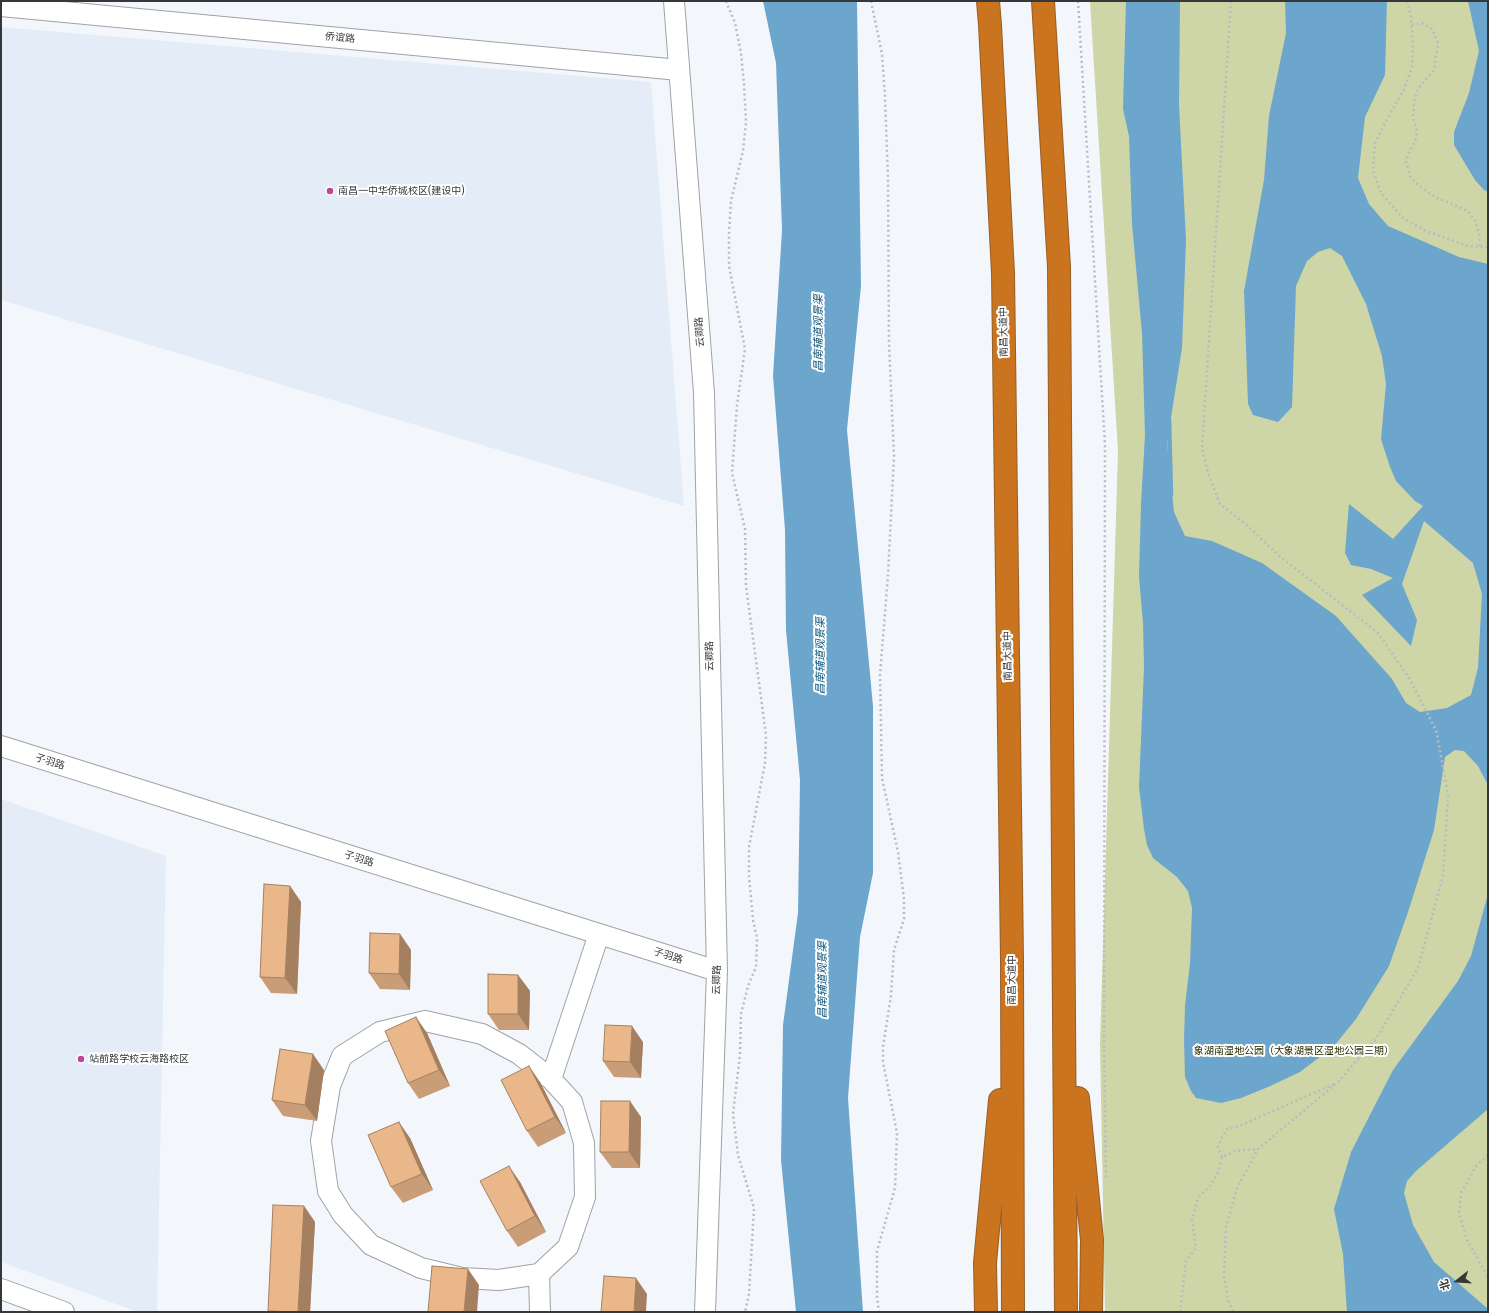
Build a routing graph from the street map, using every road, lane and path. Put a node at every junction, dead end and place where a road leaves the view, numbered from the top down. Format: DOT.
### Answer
graph roads {
  1 [pos="674,1"];
  2 [pos="726,1"];
  3 [pos="871,1"];
  4 [pos="988,1"];
  5 [pos="1043,1"];
  6 [pos="1078,1"];
  7 [pos="1231,1"];
  8 [pos="1407,1"];
  9 [pos="1,6"];
  10 [pos="1412,24"];
  11 [pos="679,70"];
  12 [pos="1480,247"];
  13 [pos="1488,248"];
  14 [pos="1,746"];
  15 [pos="599,934"];
  16 [pos="1012,959"];
  17 [pos="717,971"];
  18 [pos="1064,972"];
  19 [pos="550,1079"];
  20 [pos="1338,1082"];
  21 [pos="1258,1149"];
  22 [pos="1488,1155"];
  23 [pos="1222,1157"];
  24 [pos="1106,1187"];
  25 [pos="539,1274"];
  26 [pos="1488,1277"];
  27 [pos="1,1289"];
  28 [pos="64,1312"];
  29 [pos="540,1312"];
  30 [pos="705,1312"];
  31 [pos="745,1312"];
  32 [pos="879,1312"];
  33 [pos="986,1312"];
  34 [pos="1013,1312"];
  35 [pos="1066,1312"];
  36 [pos="1091,1312"];
  37 [pos="1180,1312"];
  38 [pos="1234,1312"];
  1 -- 11 [label="street, 云卿路"];
  2 -- 31 [label="path"];
  3 -- 32 [label="path"];
  4 -- 16 [label="highway, 南昌大道中"];
  5 -- 18 [label="highway"];
  6 -- 24 [label="path"];
  7 -- 20 [label="path"];
  8 -- 10 [label="path"];
  9 -- 11 [label="street, 侨谊路"];
  10 -- 12 [label="path"];
  10 -- 12 [label="path"];
  11 -- 17 [label="street, 云卿路"];
  12 -- 13 [label="path"];
  14 -- 15 [label="street, 子羽路"];
  15 -- 17 [label="street, 子羽路"];
  15 -- 19 [label="street"];
  16 -- 33 [label="highway"];
  16 -- 34 [label="highway, 南昌大道中"];
  17 -- 30 [label="street, 云卿路"];
  18 -- 35 [label="highway"];
  18 -- 36 [label="highway"];
  19 -- 25 [label="street"];
  19 -- 25 [label="street"];
  20 -- 21 [label="path"];
  20 -- 23 [label="path"];
  21 -- 23 [label="path"];
  21 -- 38 [label="path"];
  22 -- 26 [label="path"];
  23 -- 37 [label="path"];
  25 -- 29 [label="street"];
  27 -- 28 [label="street"];
}
